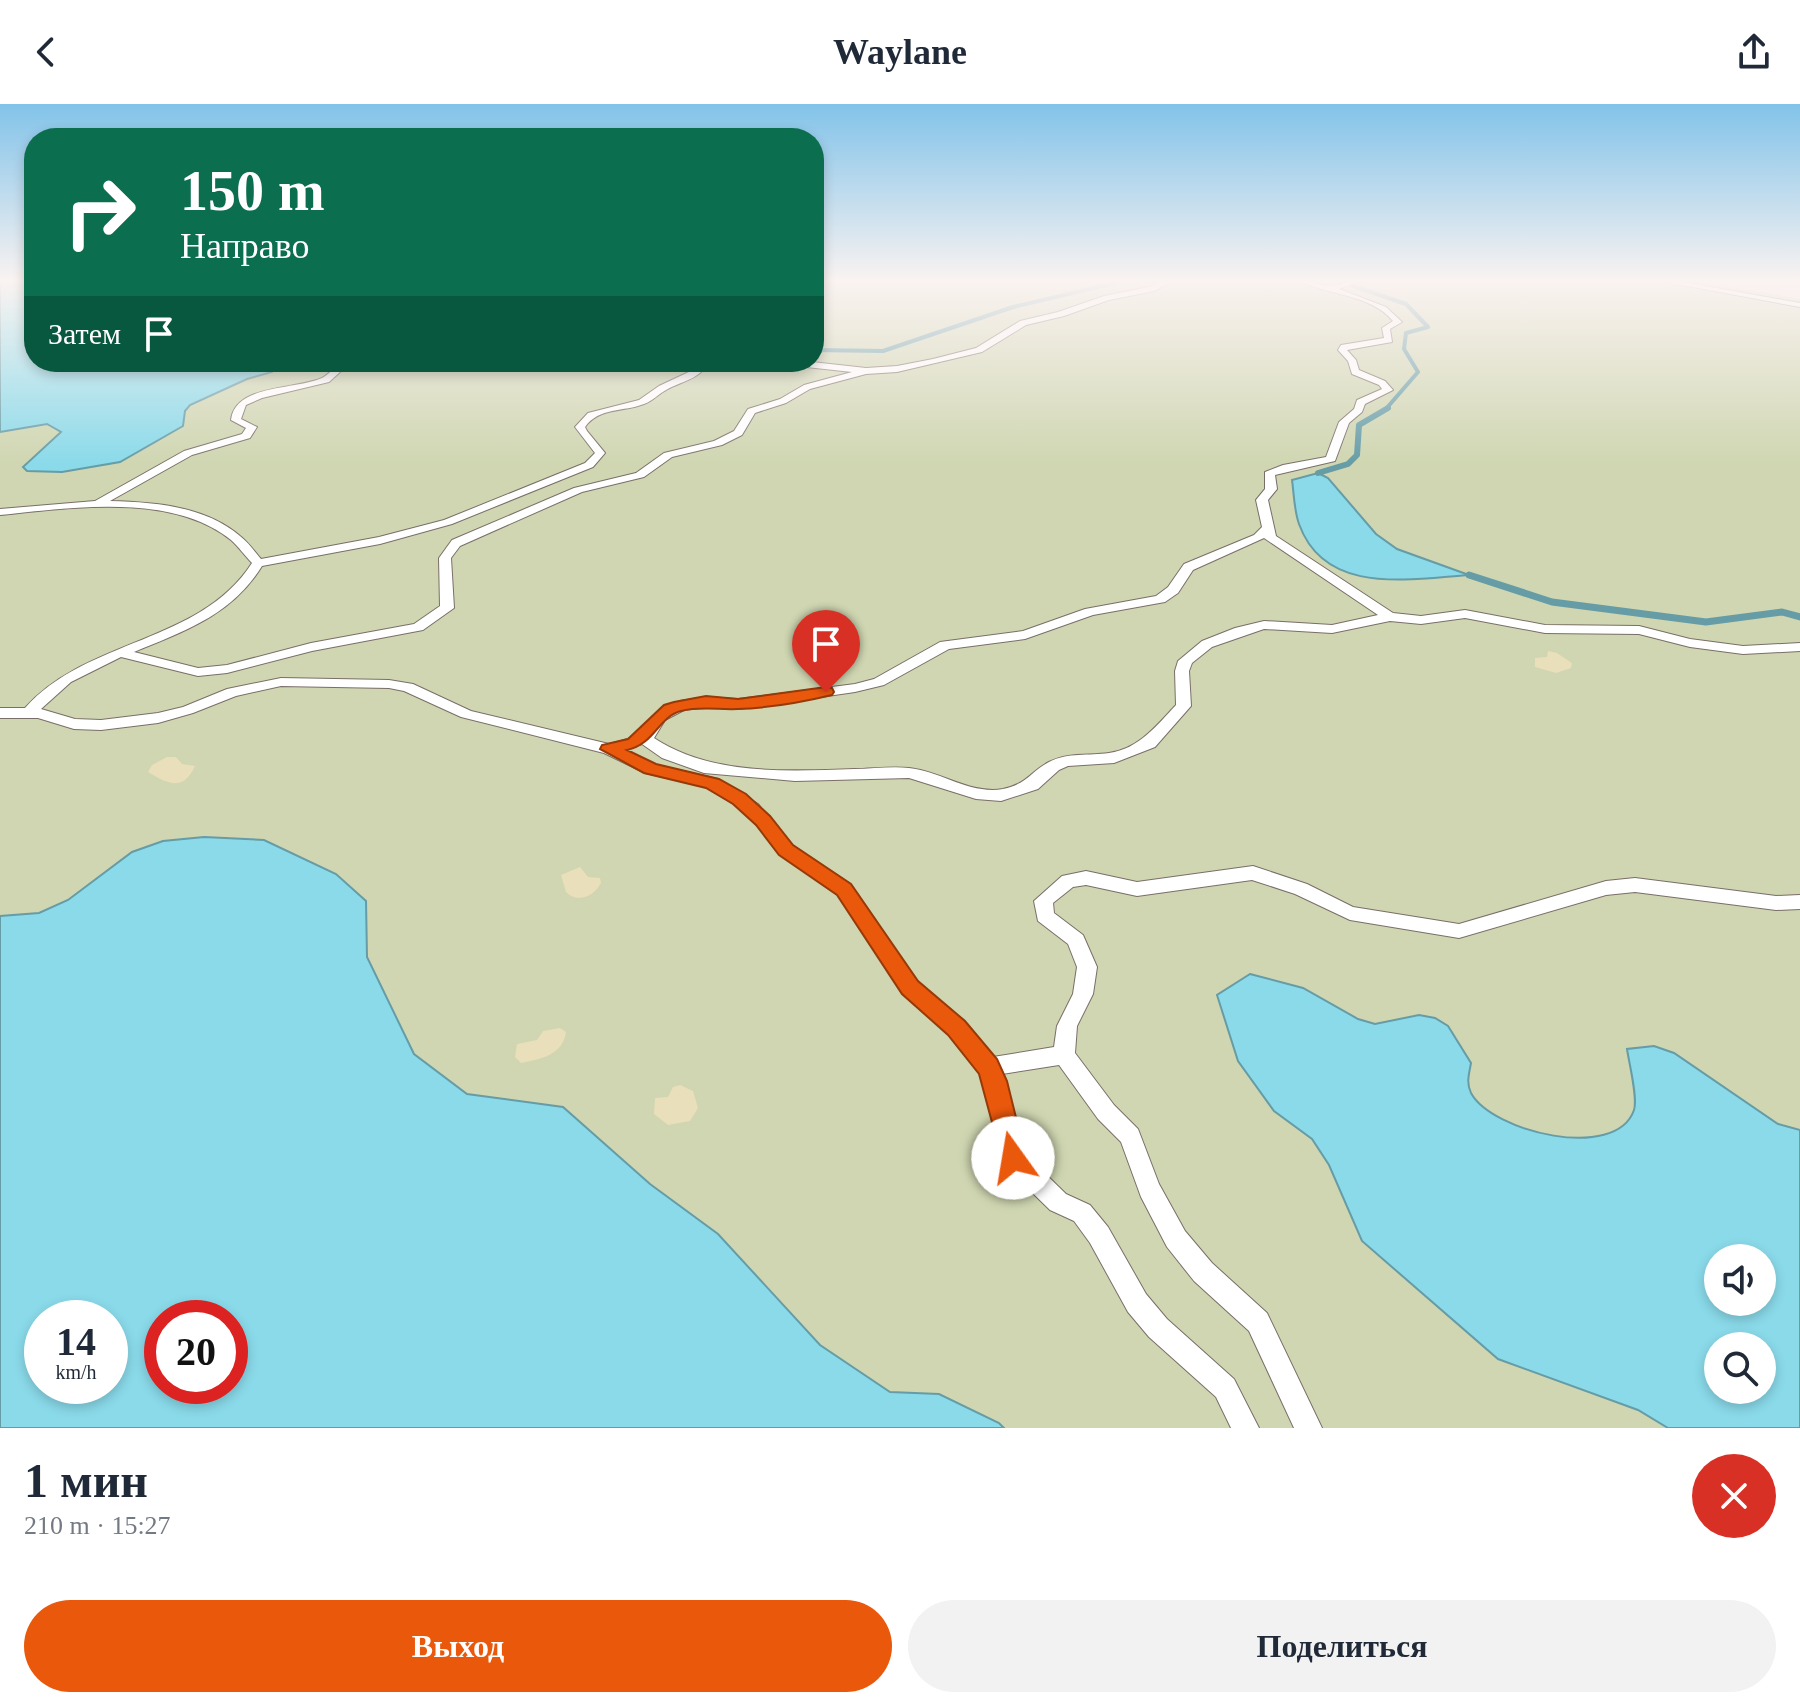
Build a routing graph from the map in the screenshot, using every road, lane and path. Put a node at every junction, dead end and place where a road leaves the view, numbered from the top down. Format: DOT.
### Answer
graph roads {
  1 [pos="992,342"];
  2 [pos="1378,342"];
  3 [pos="824,367"];
  4 [pos="866,371"];
  5 [pos="335,372"];
  6 [pos="696,372"];
  7 [pos="806,372"];
  8 [pos="807,387"];
  9 [pos="101,501"];
  10 [pos="0,512"];
  11 [pos="1267,528"];
  12 [pos="258,563"];
  13 [pos="1390,617"];
  14 [pos="1800,647"];
  15 [pos="119,652"];
  16 [pos="0,713"];
  17 [pos="29,713"];
  18 [pos="646,735"];
  19 [pos="609,749"];
  20 [pos="1800,902"];
  21 [pos="1064,1055"];
  22 [pos="988,1067"];
  23 [pos="1245,1428"];
  24 [pos="1308,1428"];
  1 -- 4 [label="lane"];
  2 -- 11 [label="lane"];
  3 -- 4 [label="lane"];
  4 -- 8 [label="lane"];
  5 -- 9 [label="lane"];
  6 -- 12 [label="lane"];
  7 -- 8 [label="lane"];
  8 -- 15 [label="lane"];
  9 -- 10 [label="lane"];
  9 -- 12 [label="lane"];
  11 -- 13 [label="lane"];
  11 -- 18 [label="lane"];
  12 -- 15 [label="lane"];
  13 -- 14 [label="lane"];
  13 -- 18 [label="lane"];
  15 -- 17 [label="lane"];
  16 -- 17 [label="lane"];
  17 -- 19 [label="lane"];
  18 -- 19 [label="lane"];
  19 -- 22 [label="lane"];
  20 -- 21 [label="lane"];
  21 -- 22 [label="lane"];
  21 -- 24 [label="lane"];
  22 -- 23 [label="lane"];
}
